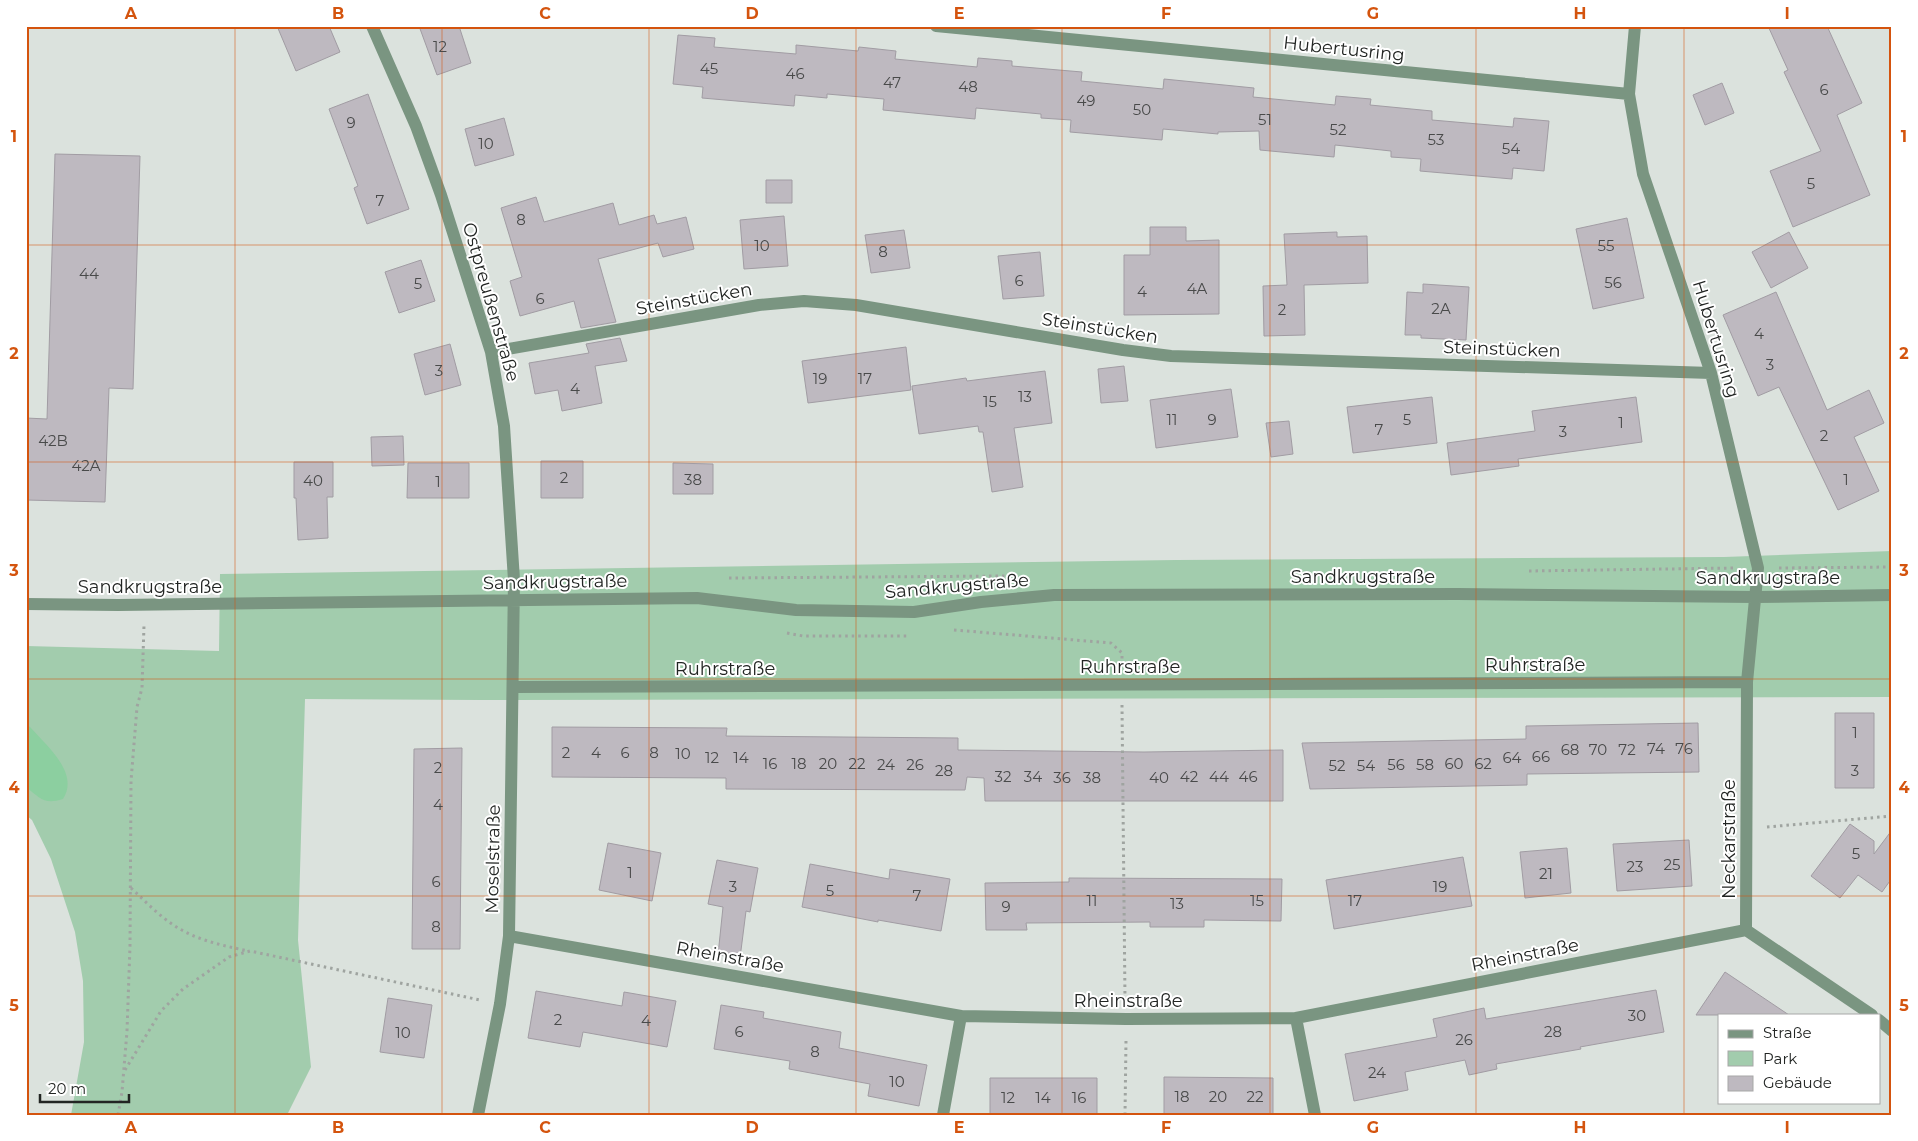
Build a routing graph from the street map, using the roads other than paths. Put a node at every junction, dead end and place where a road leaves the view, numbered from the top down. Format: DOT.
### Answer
graph roads {
  1 [pos="372,26"];
  2 [pos="936,26"];
  3 [pos="1634,26"];
  4 [pos="1629,94"];
  5 [pos="491,352"];
  6 [pos="1711,373"];
  7 [pos="1892,595"];
  8 [pos="1755,597"];
  9 [pos="514,601"];
  10 [pos="26,604"];
  11 [pos="1747,682"];
  12 [pos="514,687"];
  13 [pos="1746,930"];
  14 [pos="509,936"];
  15 [pos="1871,1014"];
  16 [pos="961,1016"];
  17 [pos="1296,1018"];
  18 [pos="1880,1021"];
  19 [pos="1892,1031"];
  20 [pos="478,1115"];
  21 [pos="943,1115"];
  22 [pos="1315,1115"];
  1 -- 5 [label="street, Ostpreußenstraße"];
  2 -- 4 [label="street, Hubertusring"];
  3 -- 4 [label="street, Hubertusring"];
  4 -- 6 [label="street, Hubertusring"];
  5 -- 6 [label="street, Steinstücken"];
  5 -- 9 [label="street, Ostpreußenstraße"];
  6 -- 8 [label="street, Hubertusring"];
  7 -- 8 [label="street, Sandkrugstraße"];
  8 -- 9 [label="street, Sandkrugstraße"];
  8 -- 11 [label="street, Neckarstraße"];
  9 -- 10 [label="street, Sandkrugstraße"];
  9 -- 12 [label="street, Moselstraße"];
  11 -- 12 [label="street, Ruhrstraße"];
  11 -- 13 [label="street, Neckarstraße"];
  12 -- 14 [label="street, Moselstraße"];
  13 -- 15 [label="street"];
  13 -- 17 [label="street, Rheinstraße"];
  14 -- 16 [label="street, Rheinstraße"];
  14 -- 20 [label="street, Moselstraße"];
  16 -- 17 [label="street, Rheinstraße"];
  16 -- 21 [label="street"];
  17 -- 22 [label="street"];
  18 -- 19 [label="street"];
}
